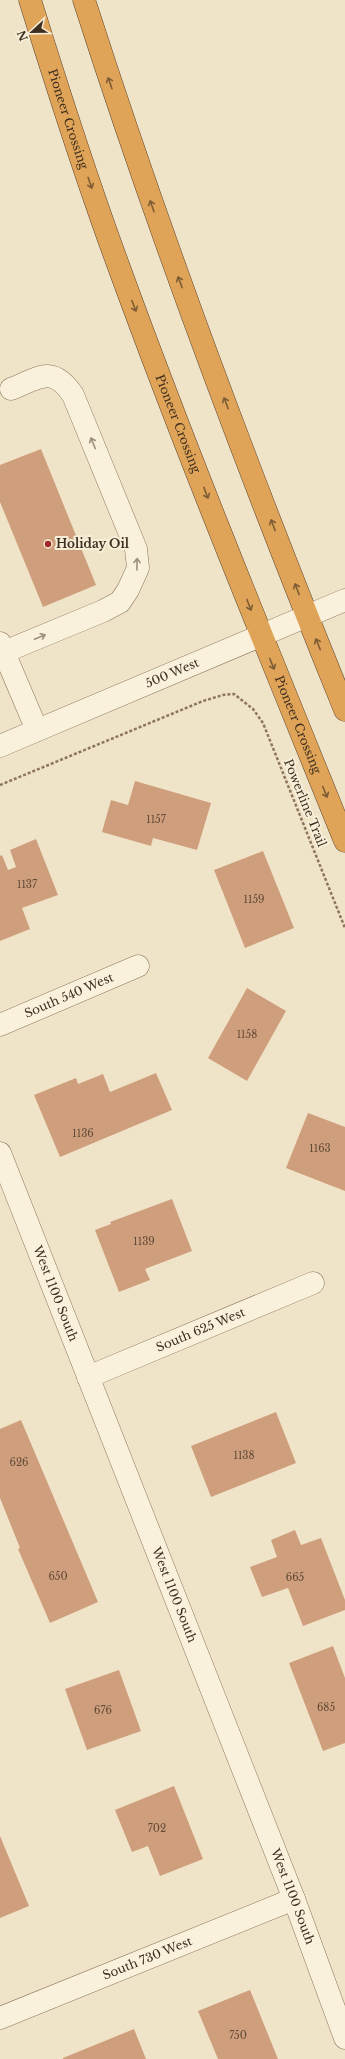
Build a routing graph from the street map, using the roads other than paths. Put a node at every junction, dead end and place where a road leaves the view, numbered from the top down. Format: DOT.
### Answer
graph roads {
  1 [pos="30,0"];
  2 [pos="84,0"];
  3 [pos="11,389"];
  4 [pos="345,600"];
  5 [pos="307,616"];
  6 [pos="261,636"];
  7 [pos="2,648"];
  8 [pos="345,710"];
  9 [pos="37,730"];
  10 [pos="0,746"];
  11 [pos="345,841"];
  12 [pos="138,966"];
  13 [pos="0,1025"];
  14 [pos="0,1153"];
  15 [pos="313,1283"];
  16 [pos="88,1377"];
  17 [pos="294,1899"];
  18 [pos="0,2018"];
  19 [pos="345,2038"];
  1 -- 6 [label="highway, Pioneer Crossing, one-way"];
  5 -- 2 [label="highway, one-way"];
  7 -- 3 [label="street, one-way"];
  4 -- 5 [label="street, 500 West"];
  5 -- 6 [label="street, 500 West"];
  8 -- 5 [label="highway, one-way"];
  6 -- 9 [label="street, 500 West"];
  6 -- 11 [label="highway, Pioneer Crossing, one-way"];
  7 -- 9 [label="street"];
  9 -- 10 [label="street, 500 West"];
  12 -- 13 [label="street, South 540 West"];
  14 -- 16 [label="street, West 1100 South"];
  15 -- 16 [label="street, South 625 West"];
  16 -- 17 [label="street, West 1100 South"];
  17 -- 18 [label="street, South 730 West"];
  17 -- 19 [label="street, West 1100 South"];
}
